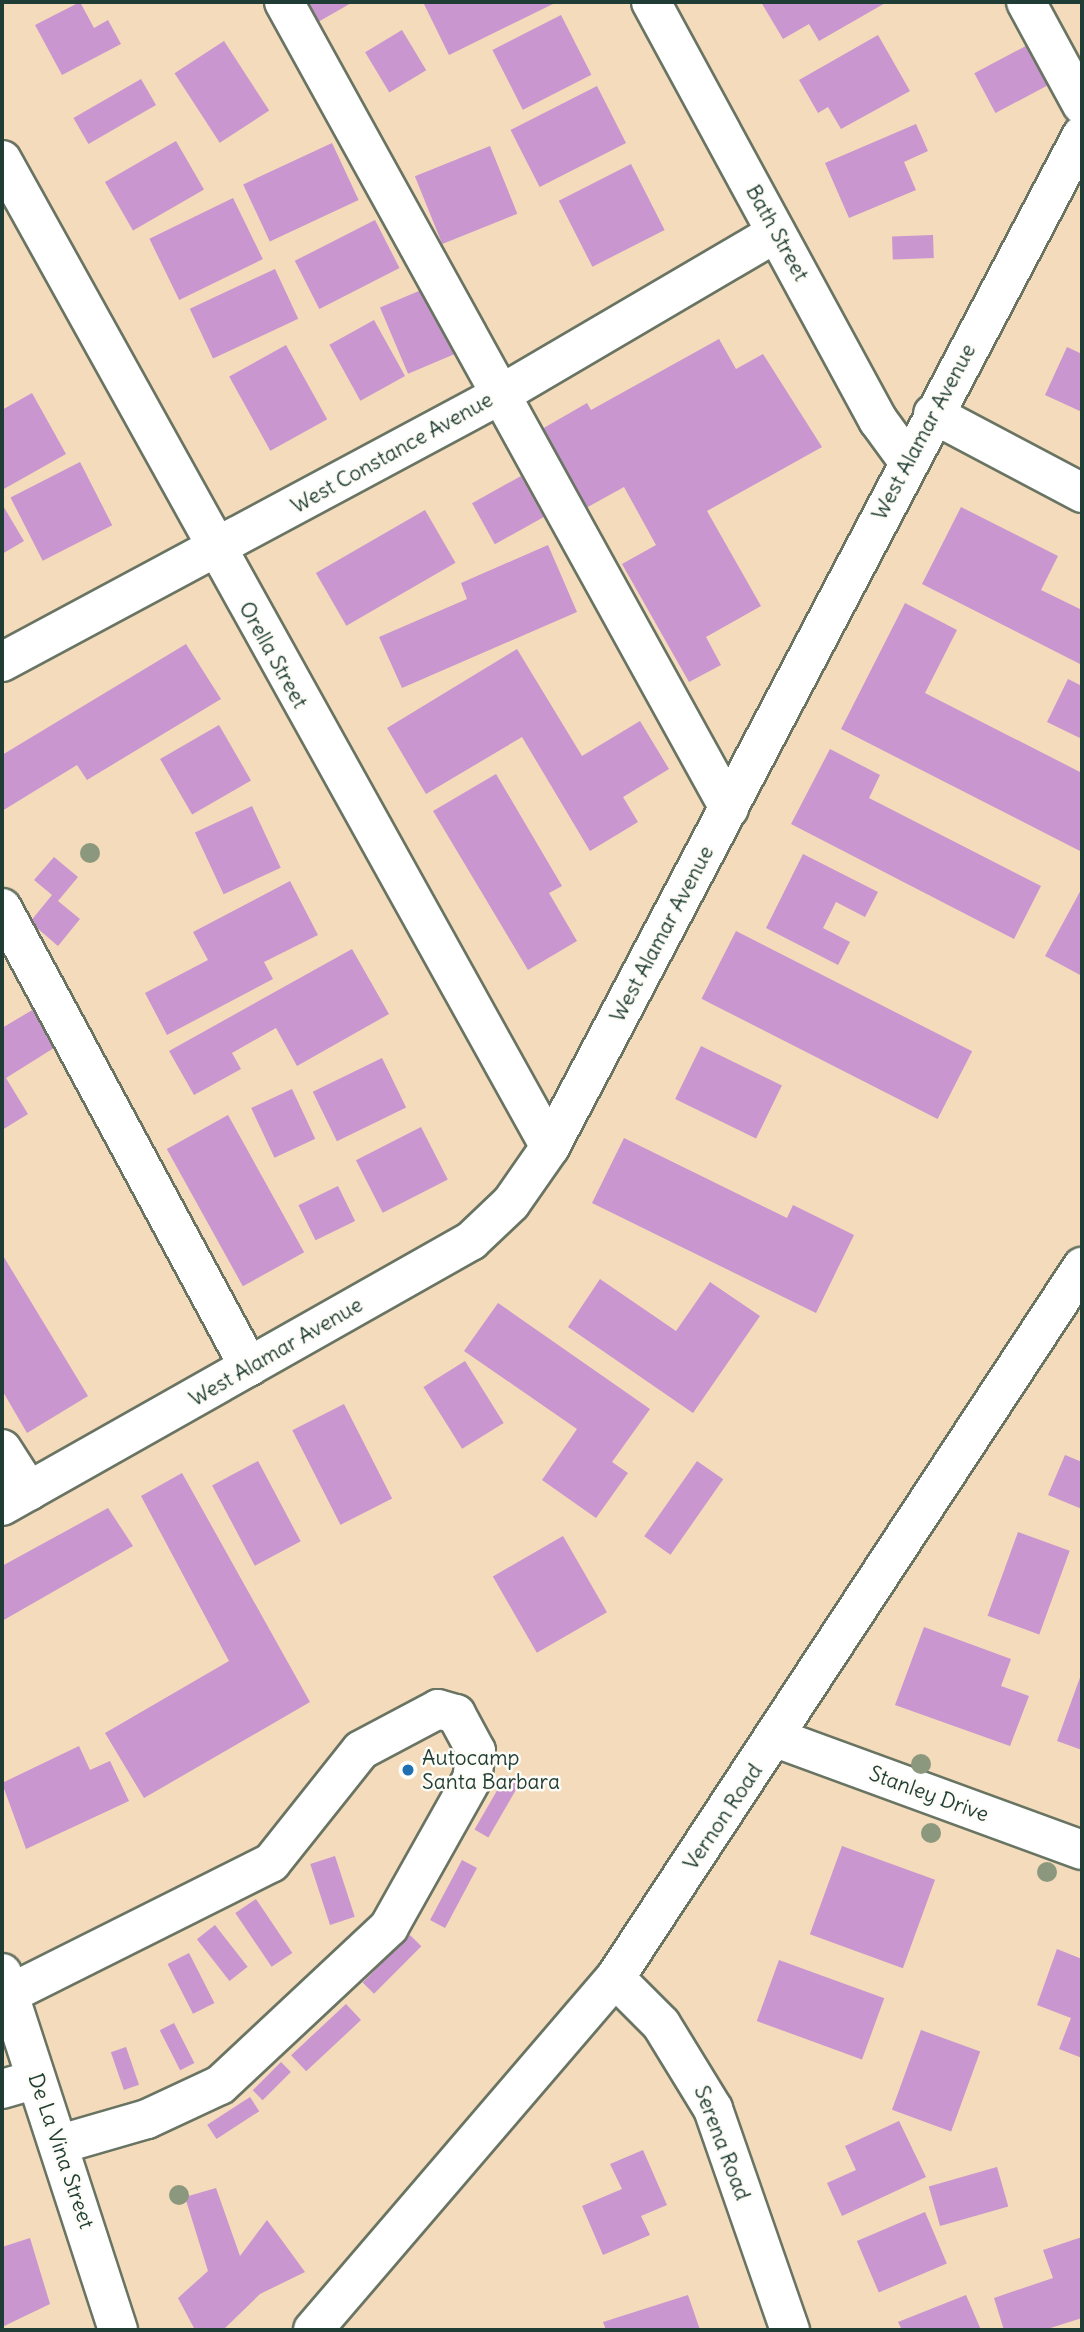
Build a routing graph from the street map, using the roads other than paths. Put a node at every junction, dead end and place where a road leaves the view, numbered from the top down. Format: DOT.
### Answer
graph roads {
  1 [pos="284,2"];
  2 [pos="651,2"];
  3 [pos="1026,2"];
  4 [pos="1082,105"];
  5 [pos="1082,135"];
  6 [pos="2,160"];
  7 [pos="776,233"];
  8 [pos="498,396"];
  9 [pos="933,414"];
  10 [pos="908,461"];
  11 [pos="1082,493"];
  12 [pos="215,550"];
  13 [pos="2,662"];
  14 [pos="729,808"];
  15 [pos="2,908"];
  16 [pos="550,1147"];
  17 [pos="1082,1267"];
  18 [pos="249,1367"];
  19 [pos="2,1449"];
  20 [pos="15,1498"];
  21 [pos="776,1738"];
  22 [pos="1082,1850"];
  23 [pos="615,1978"];
  24 [pos="5,1983"];
  25 [pos="19,2084"];
  26 [pos="61,2144"];
  27 [pos="118,2330"];
  28 [pos="313,2330"];
  29 [pos="790,2330"];
  1 -- 8 [label="street"];
  2 -- 7 [label="street, Bath Street"];
  3 -- 4 [label="street"];
  5 -- 9 [label="street, West Alamar Avenue"];
  6 -- 12 [label="street, Orella Street"];
  7 -- 8 [label="street, West Constance Avenue"];
  7 -- 10 [label="street, Bath Street"];
  8 -- 12 [label="street, West Constance Avenue"];
  8 -- 14 [label="street"];
  9 -- 10 [label="street, West Alamar Avenue"];
  9 -- 11 [label="street"];
  10 -- 14 [label="street, West Alamar Avenue"];
  12 -- 13 [label="street, West Constance Avenue"];
  12 -- 16 [label="street, Orella Street"];
  14 -- 16 [label="street, West Alamar Avenue"];
  15 -- 18 [label="street"];
  16 -- 18 [label="street, West Alamar Avenue"];
  17 -- 21 [label="street, Vernon Road"];
  18 -- 20 [label="street, West Alamar Avenue"];
  19 -- 20 [label="street"];
  21 -- 22 [label="street, Stanley Drive"];
  21 -- 23 [label="street, Vernon Road"];
  23 -- 28 [label="street, Vernon Road"];
  23 -- 29 [label="street, Serena Road"];
  24 -- 25 [label="street, De La Vina Street"];
  24 -- 26 [label="street"];
  25 -- 26 [label="street, De La Vina Street"];
  26 -- 27 [label="street, De La Vina Street"];
}
